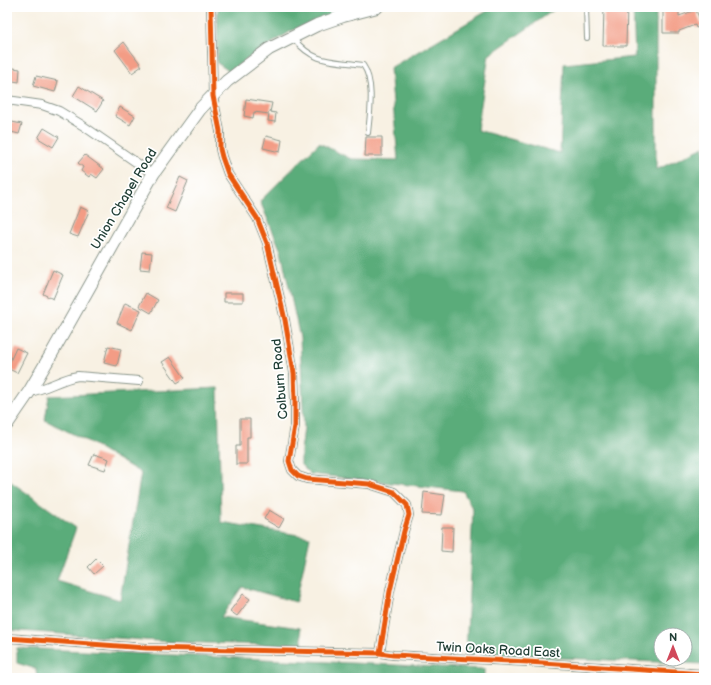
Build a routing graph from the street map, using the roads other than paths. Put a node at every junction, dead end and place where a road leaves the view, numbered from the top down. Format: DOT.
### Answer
graph roads {
  1 [pos="211,7"];
  2 [pos="377,7"];
  3 [pos="586,7"];
  4 [pos="292,37"];
  5 [pos="586,38"];
  6 [pos="213,96"];
  7 [pos="7,100"];
  8 [pos="368,133"];
  9 [pos="153,174"];
  10 [pos="139,381"];
  11 [pos="29,392"];
  12 [pos="7,424"];
  13 [pos="7,638"];
  14 [pos="380,653"];
  15 [pos="704,674"];
  1 -- 6 [label="street, Colburn Road"];
  2 -- 4 [label="street, Union Chapel Road"];
  3 -- 5 [label="lane"];
  4 -- 6 [label="street, Union Chapel Road"];
  4 -- 8 [label="lane"];
  6 -- 9 [label="street, Union Chapel Road"];
  6 -- 14 [label="street, Colburn Road"];
  7 -- 9 [label="street"];
  9 -- 11 [label="street, Union Chapel Road"];
  10 -- 11 [label="street"];
  11 -- 12 [label="street, Union Chapel Road"];
  13 -- 14 [label="street, Twin Oaks Road East"];
  14 -- 15 [label="street, Twin Oaks Road East"];
}
